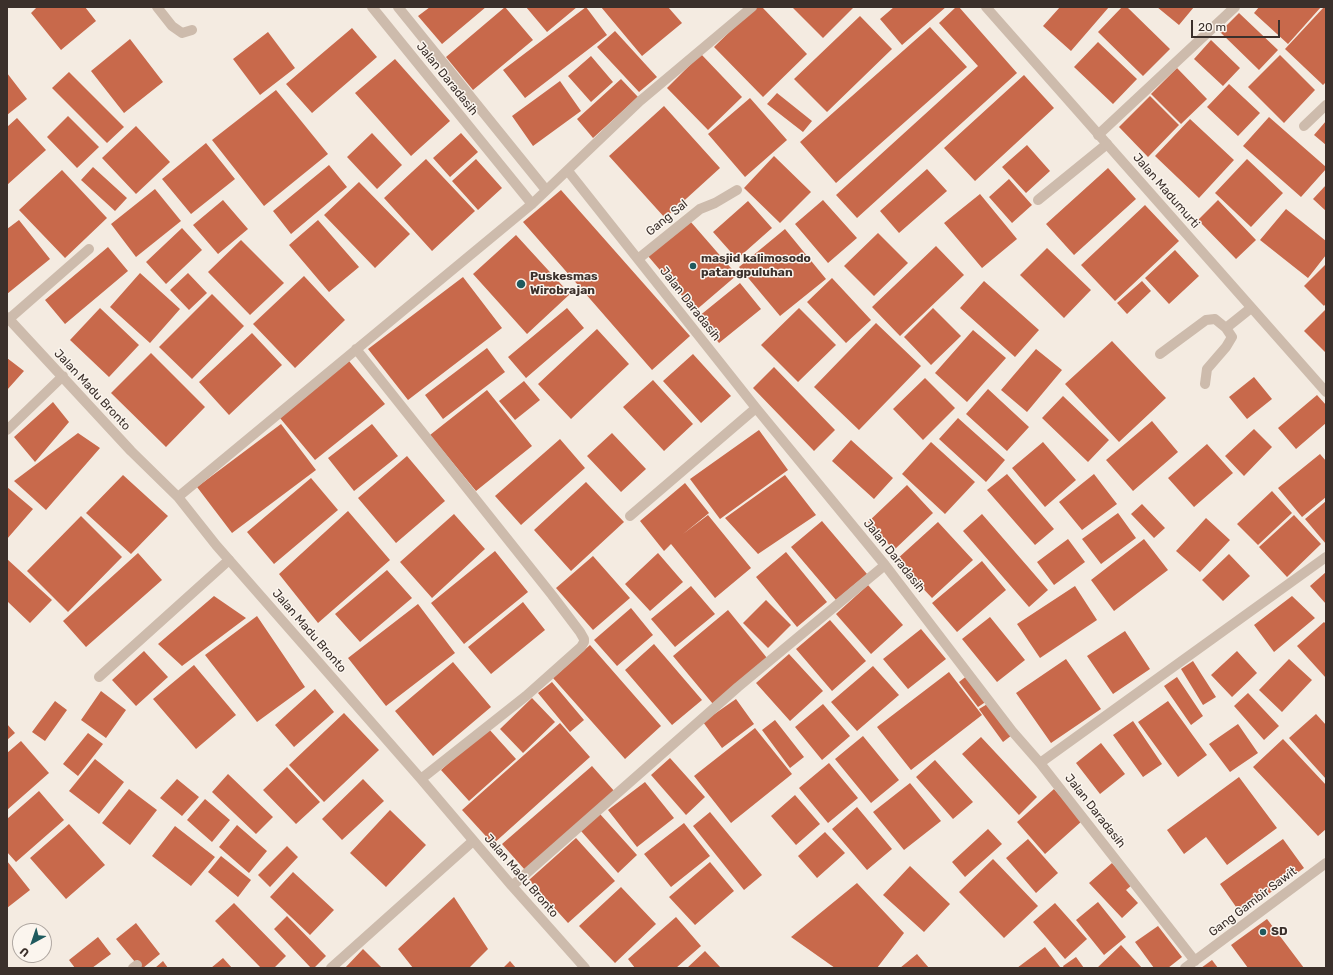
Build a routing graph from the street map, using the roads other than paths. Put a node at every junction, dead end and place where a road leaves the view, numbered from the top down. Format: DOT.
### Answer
graph roads {
  1 [pos="157,7"];
  2 [pos="372,7"];
  3 [pos="398,7"];
  4 [pos="752,7"];
  5 [pos="986,7"];
  6 [pos="1236,7"];
  7 [pos="192,30"];
  8 [pos="1326,105"];
  9 [pos="1304,126"];
  10 [pos="1098,135"];
  11 [pos="1107,144"];
  12 [pos="568,171"];
  13 [pos="546,190"];
  14 [pos="737,190"];
  15 [pos="1038,200"];
  16 [pos="532,204"];
  17 [pos="89,249"];
  18 [pos="638,259"];
  19 [pos="1251,308"];
  20 [pos="8,318"];
  21 [pos="1226,328"];
  22 [pos="356,349"];
  23 [pos="1160,354"];
  24 [pos="63,376"];
  25 [pos="1205,384"];
  26 [pos="1326,392"];
  27 [pos="756,408"];
  28 [pos="7,430"];
  29 [pos="178,497"];
  30 [pos="630,516"];
  31 [pos="1326,557"];
  32 [pos="229,560"];
  33 [pos="885,565"];
  34 [pos="99,677"];
  35 [pos="1040,763"];
  36 [pos="422,779"];
  37 [pos="473,841"];
  38 [pos="1326,863"];
  39 [pos="512,886"];
  40 [pos="1195,961"];
  41 [pos="331,968"];
  42 [pos="585,968"];
  43 [pos="1185,968"];
  1 -- 7 [label="street"];
  2 -- 16 [label="street, Jalan Daradasih"];
  3 -- 13 [label="street, Jalan Daradasih"];
  4 -- 12 [label="street"];
  5 -- 10 [label="street, Jalan Madumurti"];
  6 -- 10 [label="street"];
  8 -- 9 [label="street"];
  10 -- 11 [label="street, Jalan Madumurti"];
  11 -- 15 [label="street"];
  11 -- 19 [label="street, Jalan Madumurti"];
  12 -- 13 [label="street"];
  12 -- 18 [label="street, Jalan Daradasih"];
  13 -- 16 [label="street"];
  14 -- 18 [label="street, Gang Sal"];
  16 -- 22 [label="street"];
  17 -- 20 [label="street"];
  18 -- 27 [label="street, Jalan Daradasih"];
  19 -- 21 [label="street"];
  19 -- 26 [label="street, Jalan Madumurti"];
  20 -- 24 [label="street, Jalan Madu Bronto"];
  21 -- 23 [label="street"];
  21 -- 25 [label="street"];
  22 -- 29 [label="street"];
  22 -- 36 [label="street"];
  24 -- 28 [label="street"];
  24 -- 29 [label="street, Jalan Madu Bronto"];
  27 -- 30 [label="street"];
  27 -- 33 [label="street, Jalan Daradasih"];
  29 -- 32 [label="street, Jalan Madu Bronto"];
  31 -- 35 [label="street"];
  32 -- 34 [label="street"];
  32 -- 36 [label="street, Jalan Madu Bronto"];
  33 -- 35 [label="street, Jalan Daradasih"];
  33 -- 39 [label="street"];
  35 -- 40 [label="street, Jalan Daradasih"];
  36 -- 37 [label="street, Jalan Madu Bronto"];
  37 -- 39 [label="street, Jalan Madu Bronto"];
  37 -- 41 [label="street"];
  38 -- 40 [label="street, Gang Gambir Sawit"];
  39 -- 42 [label="street, Jalan Madu Bronto"];
  40 -- 43 [label="street, Gang Gambir Sawit"];
}
